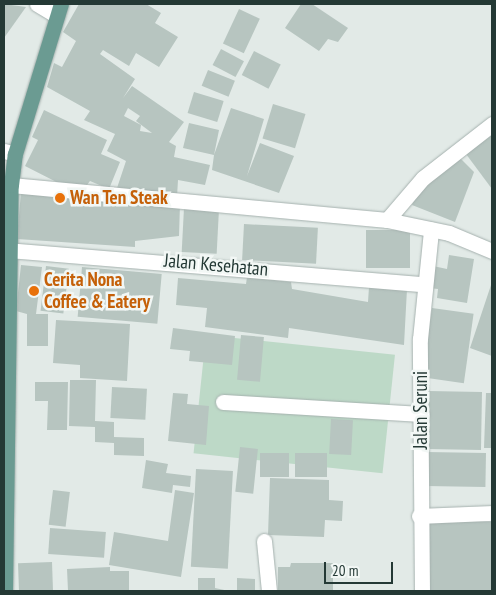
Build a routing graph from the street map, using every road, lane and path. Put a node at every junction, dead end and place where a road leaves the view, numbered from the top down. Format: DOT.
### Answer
graph roads {
  1 [pos="37,4"];
  2 [pos="58,9"];
  3 [pos="492,124"];
  4 [pos="9,153"];
  5 [pos="11,185"];
  6 [pos="387,220"];
  7 [pos="431,230"];
  8 [pos="7,250"];
  9 [pos="492,251"];
  10 [pos="426,284"];
  11 [pos="6,339"];
  12 [pos="223,402"];
  13 [pos="422,414"];
  14 [pos="492,513"];
  15 [pos="419,516"];
  16 [pos="264,541"];
  17 [pos="5,591"];
  18 [pos="269,591"];
  19 [pos="422,591"];
  1 -- 2 [label="street"];
  2 -- 4 [label="main road"];
  3 -- 6 [label="street"];
  4 -- 5 [label="main road"];
  5 -- 6 [label="street"];
  5 -- 8 [label="main road"];
  6 -- 7 [label="street"];
  7 -- 9 [label="street"];
  7 -- 10 [label="street, Jalan Seruni"];
  8 -- 10 [label="street, Jalan Kesehatan"];
  8 -- 11 [label="main road"];
  10 -- 13 [label="street, Jalan Seruni"];
  11 -- 17 [label="main road"];
  12 -- 13 [label="street"];
  13 -- 15 [label="street, Jalan Seruni"];
  14 -- 15 [label="street"];
  15 -- 19 [label="street, Jalan Seruni"];
  16 -- 18 [label="street"];
}
